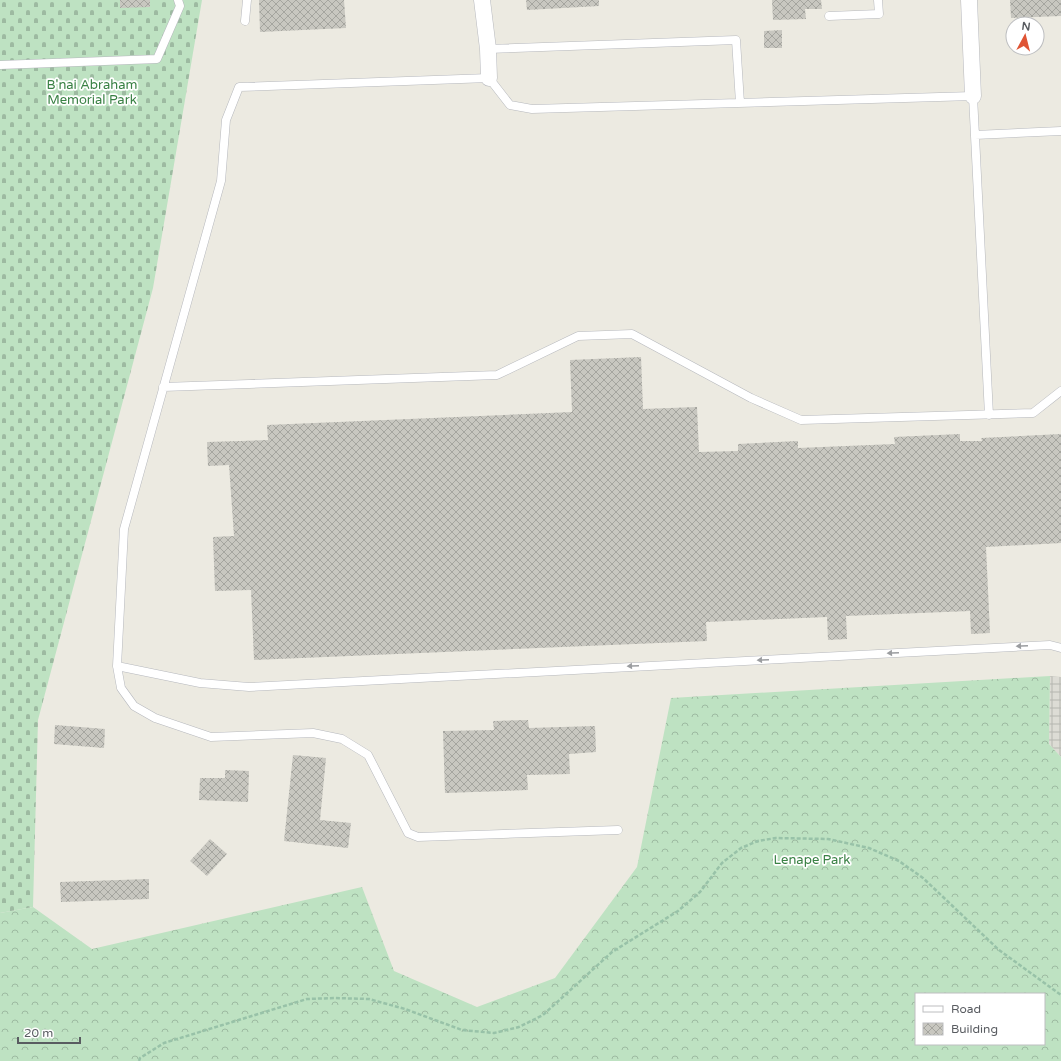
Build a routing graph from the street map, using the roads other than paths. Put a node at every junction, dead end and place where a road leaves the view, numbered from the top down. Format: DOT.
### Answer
graph roads {
  1 [pos="178,0"];
  2 [pos="247,0"];
  3 [pos="482,0"];
  4 [pos="878,0"];
  5 [pos="969,0"];
  6 [pos="829,16"];
  7 [pos="245,21"];
  8 [pos="488,49"];
  9 [pos="0,65"];
  10 [pos="489,78"];
  11 [pos="973,96"];
  12 [pos="740,103"];
  13 [pos="1061,131"];
  14 [pos="975,135"];
  15 [pos="163,387"];
  16 [pos="1061,391"];
  17 [pos="989,415"];
  18 [pos="1061,648"];
  19 [pos="117,666"];
  20 [pos="618,830"];
  1 -- 9 [label="lane"];
  2 -- 7 [label="lane"];
  3 -- 8 [label="street"];
  4 -- 6 [label="lane"];
  5 -- 11 [label="street"];
  8 -- 10 [label="street"];
  8 -- 12 [label="lane"];
  10 -- 12 [label="lane"];
  10 -- 15 [label="lane"];
  11 -- 12 [label="lane"];
  11 -- 14 [label="lane"];
  13 -- 14 [label="lane"];
  14 -- 17 [label="lane"];
  15 -- 17 [label="lane"];
  15 -- 19 [label="lane"];
  16 -- 17 [label="lane"];
  18 -- 19 [label="lane, one-way"];
  19 -- 20 [label="lane"];
}
